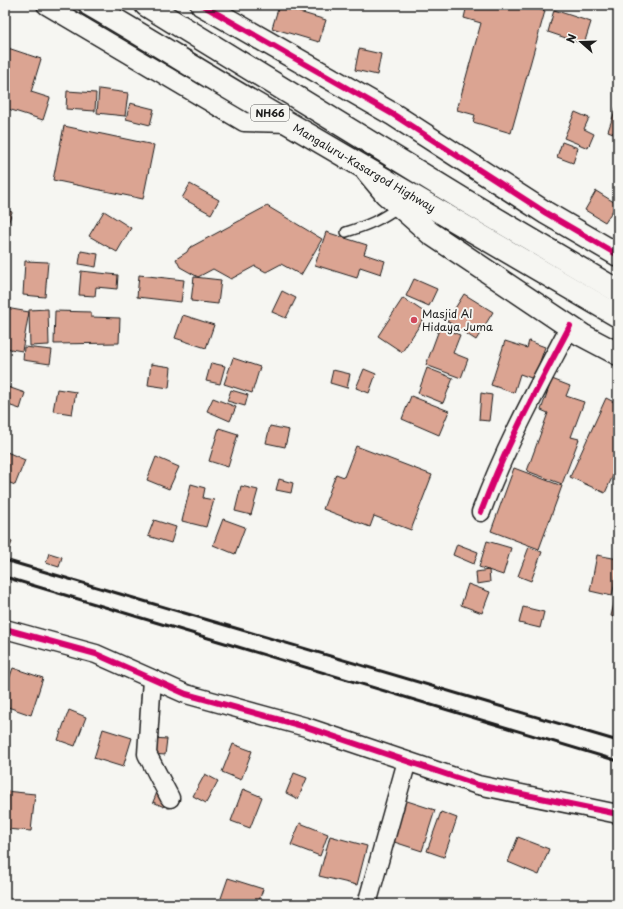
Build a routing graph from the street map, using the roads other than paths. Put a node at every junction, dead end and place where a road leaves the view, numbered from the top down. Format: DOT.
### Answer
graph roads {
  1 [pos="46,5"];
  2 [pos="90,5"];
  3 [pos="146,5"];
  4 [pos="202,5"];
  5 [pos="289,124"];
  6 [pos="364,167"];
  7 [pos="400,206"];
  8 [pos="457,209"];
  9 [pos="346,232"];
  10 [pos="618,255"];
  11 [pos="618,291"];
  12 [pos="618,316"];
  13 [pos="570,326"];
  14 [pos="618,354"];
  15 [pos="481,512"];
  16 [pos="5,629"];
  17 [pos="152,679"];
  18 [pos="408,761"];
  19 [pos="170,798"];
  20 [pos="618,814"];
  21 [pos="367,904"];
  1 -- 5 [label="street"];
  2 -- 5 [label="main road, Mangaluru-Kasargod Highway / NH66"];
  3 -- 8 [label="main road, Mangaluru-Kasargod Highway / NH66"];
  4 -- 10 [label="main road"];
  5 -- 6 [label="main road, Mangaluru-Kasargod Highway / NH66"];
  6 -- 7 [label="main road"];
  6 -- 8 [label="main road, Mangaluru-Kasargod Highway / NH66"];
  7 -- 9 [label="lane"];
  7 -- 13 [label="main road"];
  8 -- 11 [label="main road, Mangaluru-Kasargod Highway / NH66"];
  8 -- 12 [label="main road, Mangaluru-Kasargod Highway / NH66"];
  13 -- 14 [label="main road"];
  13 -- 15 [label="street"];
  16 -- 17 [label="street"];
  17 -- 18 [label="street"];
  17 -- 19 [label="street"];
  18 -- 20 [label="street"];
  18 -- 21 [label="street"];
}
